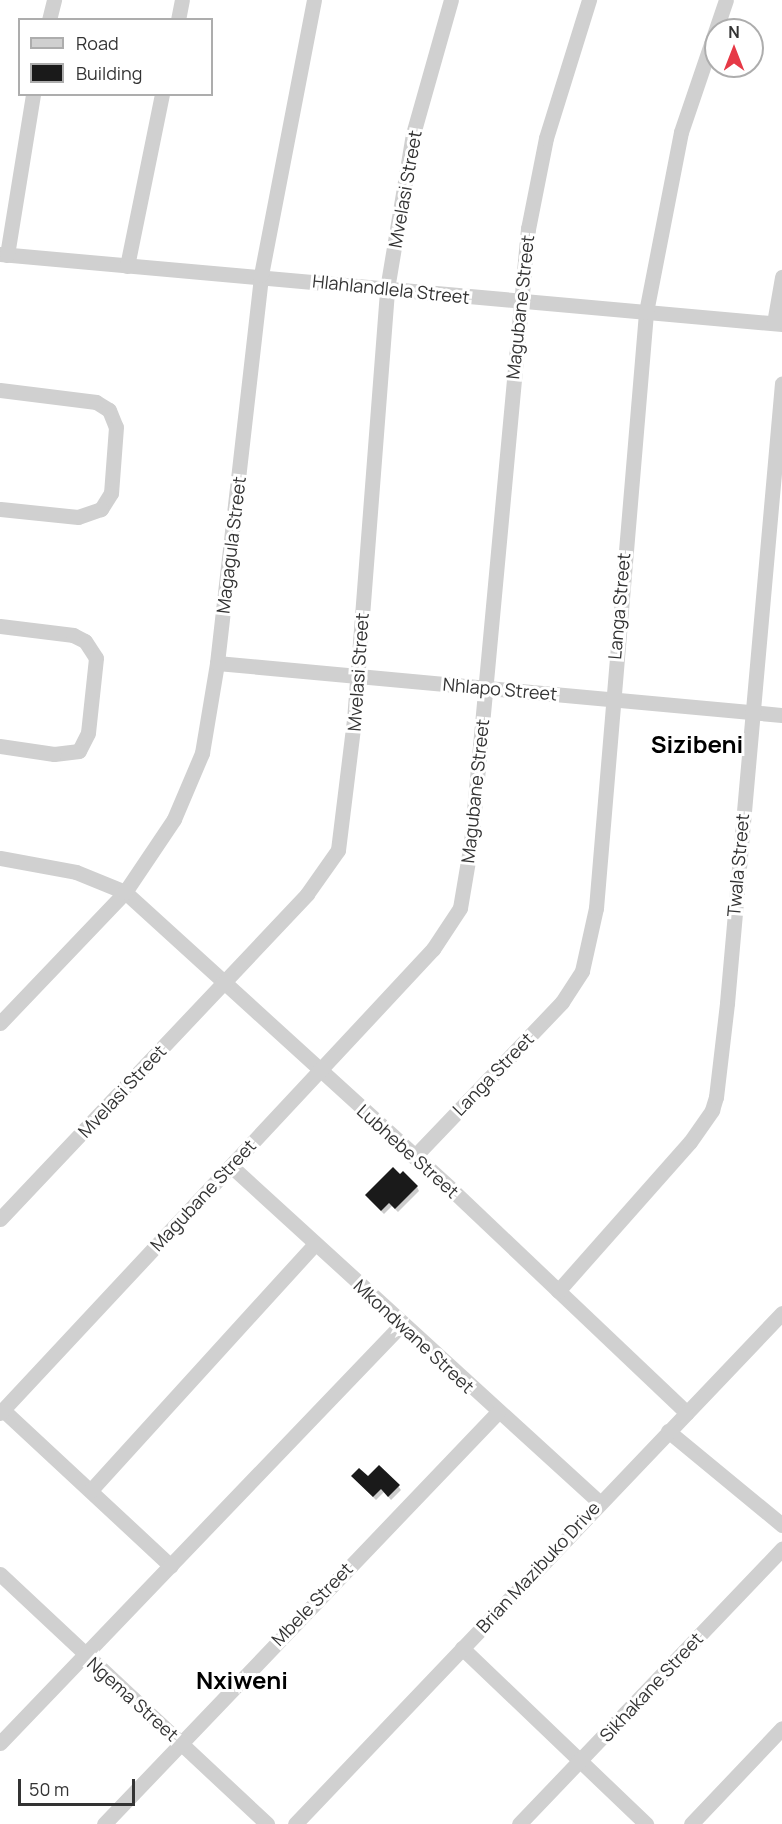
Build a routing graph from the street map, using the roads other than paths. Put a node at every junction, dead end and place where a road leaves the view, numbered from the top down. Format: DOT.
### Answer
graph roads {
  1 [pos="54,0"];
  2 [pos="182,0"];
  3 [pos="314,0"];
  4 [pos="451,0"];
  5 [pos="589,0"];
  6 [pos="726,0"];
  7 [pos="50,18"];
  8 [pos="178,18"];
  9 [pos="33,96"];
  10 [pos="162,96"];
  11 [pos="4,255"];
  12 [pos="127,266"];
  13 [pos="261,275"];
  14 [pos="782,277"];
  15 [pos="387,289"];
  16 [pos="519,301"];
  17 [pos="646,312"];
  18 [pos="778,323"];
  19 [pos="782,383"];
  20 [pos="0,390"];
  21 [pos="0,509"];
  22 [pos="0,626"];
  23 [pos="217,663"];
  24 [pos="357,676"];
  25 [pos="485,688"];
  26 [pos="611,699"];
  27 [pos="751,712"];
  28 [pos="782,715"];
  29 [pos="0,746"];
  30 [pos="0,858"];
  31 [pos="125,892"];
  32 [pos="224,983"];
  33 [pos="0,1023"];
  34 [pos="319,1070"];
  35 [pos="414,1157"];
  36 [pos="231,1166"];
  37 [pos="0,1219"];
  38 [pos="314,1245"];
  39 [pos="558,1291"];
  40 [pos="782,1313"];
  41 [pos="402,1324"];
  42 [pos="1,1411"];
  43 [pos="497,1413"];
  44 [pos="687,1413"];
  45 [pos="668,1431"];
  46 [pos="91,1490"];
  47 [pos="599,1502"];
  48 [pos="782,1525"];
  49 [pos="782,1549"];
  50 [pos="171,1566"];
  51 [pos="2,1579"];
  52 [pos="462,1648"];
  53 [pos="86,1656"];
  54 [pos="782,1728"];
  55 [pos="0,1743"];
  56 [pos="181,1743"];
  57 [pos="582,1761"];
  58 [pos="104,1824"];
  59 [pos="267,1824"];
  60 [pos="295,1824"];
  61 [pos="519,1824"];
  62 [pos="646,1824"];
  63 [pos="691,1824"];
  1 -- 7 [label="street"];
  2 -- 8 [label="street"];
  3 -- 13 [label="street, Magagula Street"];
  4 -- 15 [label="street, Mvelasi Street"];
  5 -- 16 [label="street, Magubane Street"];
  6 -- 17 [label="street, Langa Street"];
  9 -- 11 [label="street"];
  10 -- 12 [label="street"];
  11 -- 12 [label="street, Hlahlandlela Street"];
  12 -- 13 [label="street, Hlahlandlela Street"];
  13 -- 15 [label="street, Hlahlandlela Street"];
  13 -- 23 [label="street, Magagula Street"];
  14 -- 18 [label="street"];
  15 -- 16 [label="street, Hlahlandlela Street"];
  15 -- 24 [label="street, Mvelasi Street"];
  16 -- 17 [label="street, Hlahlandlela Street"];
  16 -- 25 [label="street, Magubane Street"];
  17 -- 18 [label="street, Hlahlandlela Street"];
  17 -- 26 [label="street, Langa Street"];
  19 -- 27 [label="street, Twala Street"];
  20 -- 21 [label="street"];
  22 -- 29 [label="street"];
  23 -- 24 [label="street, Nhlapo Street"];
  23 -- 31 [label="street, Magagula Street"];
  24 -- 25 [label="street, Nhlapo Street"];
  24 -- 32 [label="street, Mvelasi Street"];
  25 -- 26 [label="street, Nhlapo Street"];
  25 -- 34 [label="street, Magubane Street"];
  26 -- 27 [label="street, Nhlapo Street"];
  26 -- 35 [label="street, Langa Street"];
  27 -- 28 [label="street, Nhlapo Street"];
  27 -- 39 [label="street, Twala Street"];
  30 -- 31 [label="street"];
  31 -- 32 [label="street, Lubhebe Street"];
  31 -- 33 [label="street, Magagula Street"];
  32 -- 34 [label="street, Lubhebe Street"];
  32 -- 37 [label="street, Mvelasi Street"];
  34 -- 35 [label="street, Lubhebe Street"];
  34 -- 36 [label="street, Magubane Street"];
  35 -- 39 [label="street, Lubhebe Street"];
  36 -- 38 [label="street, Mkondwane Street"];
  36 -- 42 [label="street, Magubane Street"];
  38 -- 41 [label="street, Mkondwane Street"];
  38 -- 46 [label="street"];
  39 -- 44 [label="street, Lubhebe Street"];
  40 -- 44 [label="street, Brian Mazibuko Drive"];
  41 -- 43 [label="street, Mkondwane Street"];
  41 -- 50 [label="street"];
  42 -- 46 [label="street"];
  43 -- 47 [label="street, Mkondwane Street"];
  43 -- 56 [label="street, Mbele Street"];
  44 -- 45 [label="street, Brian Mazibuko Drive"];
  45 -- 47 [label="street, Brian Mazibuko Drive"];
  45 -- 48 [label="street"];
  46 -- 50 [label="street"];
  47 -- 52 [label="street, Brian Mazibuko Drive"];
  49 -- 57 [label="street, Sikhakane Street"];
  50 -- 53 [label="street"];
  51 -- 53 [label="street, Ngema Street"];
  52 -- 57 [label="street"];
  52 -- 60 [label="street, Brian Mazibuko Drive"];
  53 -- 55 [label="street"];
  53 -- 56 [label="street, Ngema Street"];
  54 -- 63 [label="street"];
  56 -- 58 [label="street, Mbele Street"];
  56 -- 59 [label="street, Ngema Street"];
  57 -- 61 [label="street, Sikhakane Street"];
  57 -- 62 [label="street"];
}
